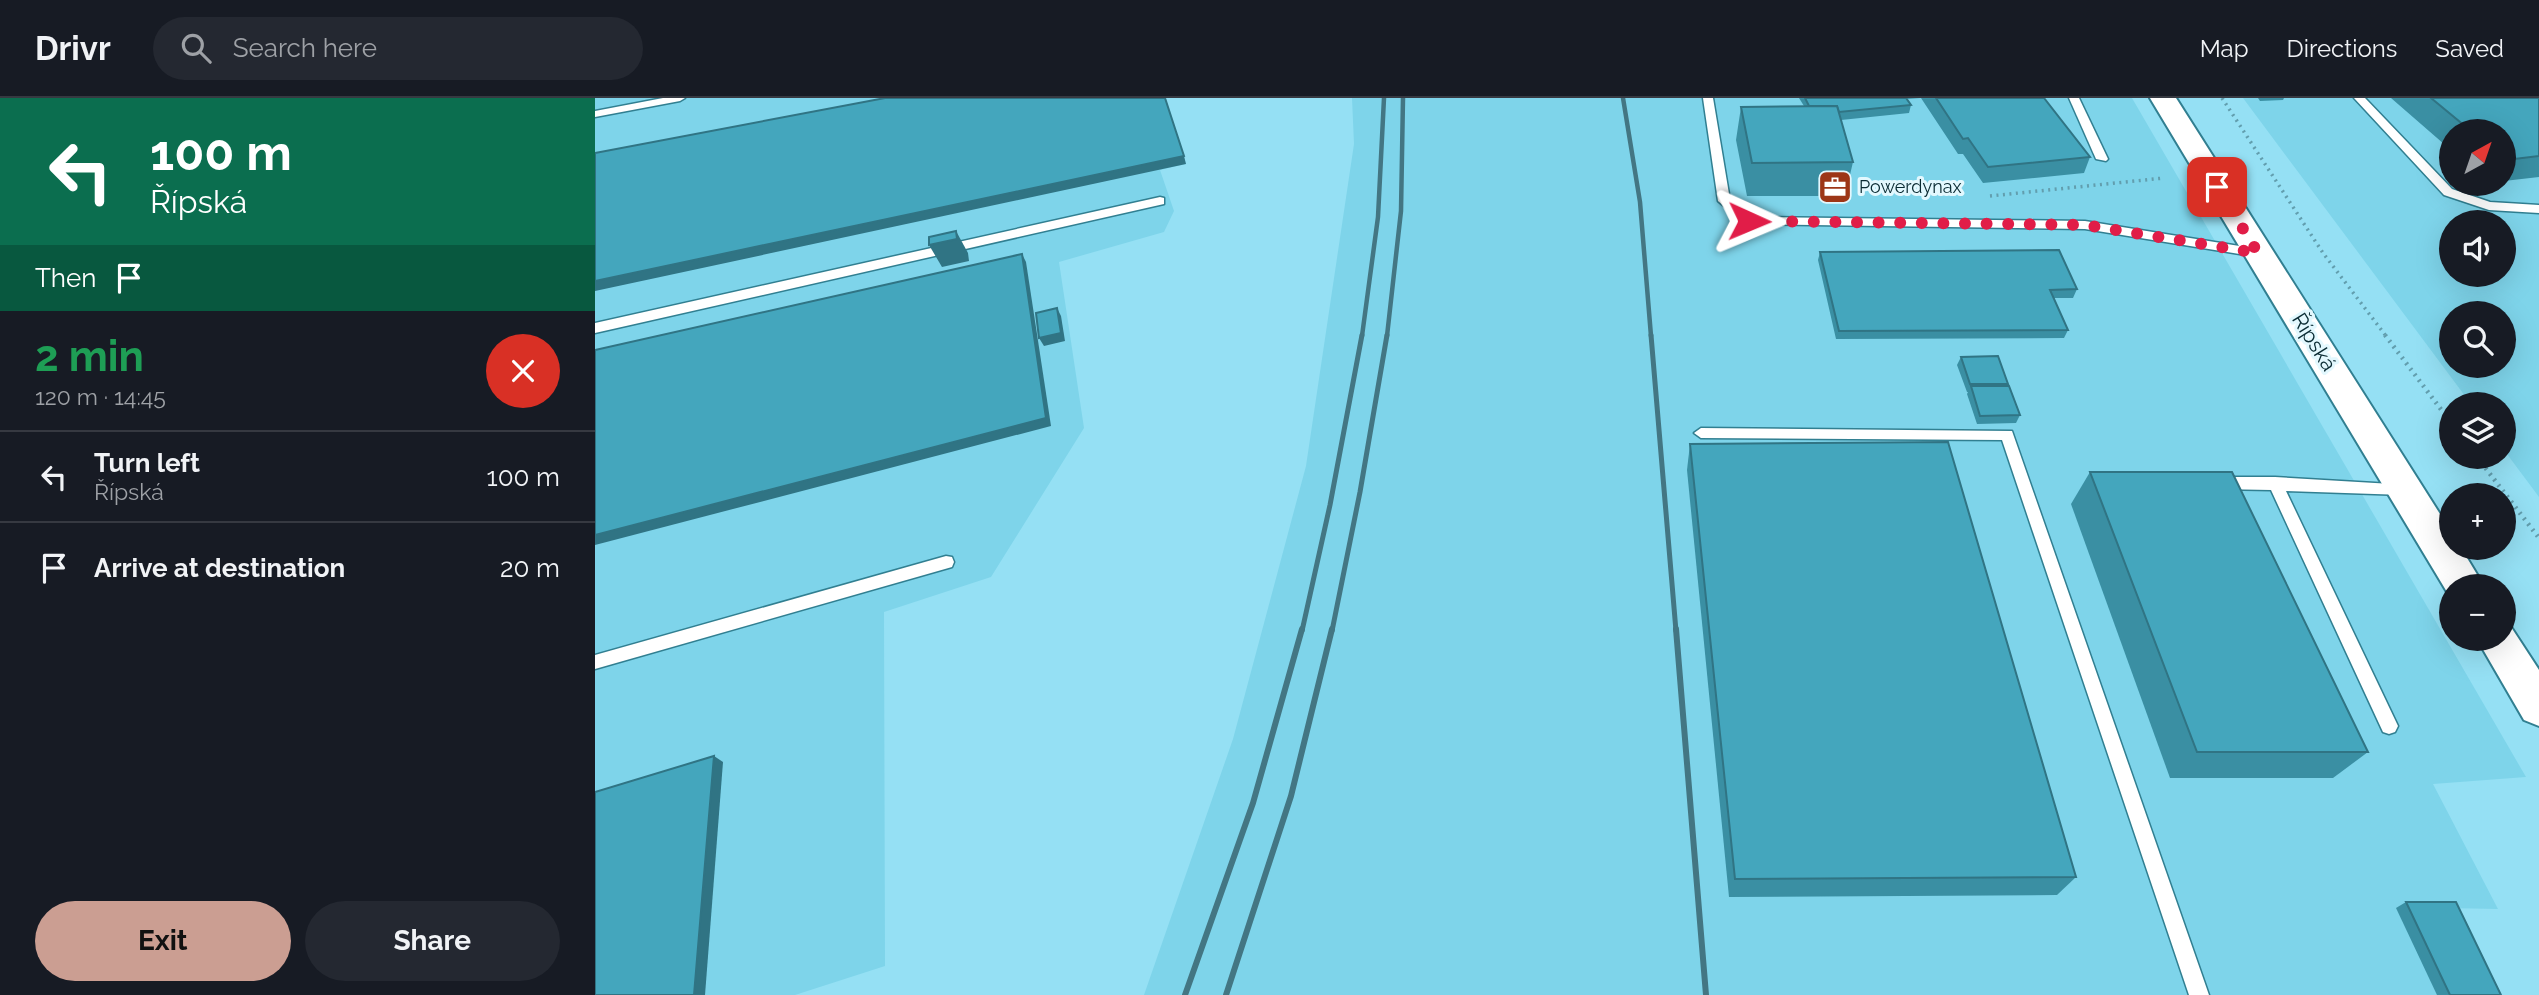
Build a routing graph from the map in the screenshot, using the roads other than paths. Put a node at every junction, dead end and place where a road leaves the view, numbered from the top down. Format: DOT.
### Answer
graph roads {
  1 [pos="680,98"];
  2 [pos="1708,98"];
  3 [pos="2074,98"];
  4 [pos="2163,98"];
  5 [pos="2358,98"];
  6 [pos="595,114"];
  7 [pos="2102,159"];
  8 [pos="1160,201"];
  9 [pos="2539,209"];
  10 [pos="2258,253"];
  11 [pos="595,328"];
  12 [pos="1701,433"];
  13 [pos="2200,482"];
  14 [pos="2275,483"];
  15 [pos="2404,489"];
  16 [pos="946,562"];
  17 [pos="2457,574"];
  18 [pos="2504,651"];
  19 [pos="595,662"];
  20 [pos="2539,707"];
  21 [pos="2389,726"];
  22 [pos="2199,995"];
  1 -- 6 [label="lane"];
  2 -- 10 [label="lane"];
  3 -- 7 [label="lane"];
  4 -- 10 [label="street, Řípská"];
  5 -- 9 [label="lane"];
  8 -- 11 [label="lane"];
  10 -- 15 [label="street, Řípská"];
  12 -- 22 [label="lane"];
  13 -- 14 [label="lane"];
  14 -- 15 [label="lane"];
  14 -- 21 [label="lane"];
  15 -- 17 [label="street, Řípská"];
  16 -- 19 [label="lane"];
  18 -- 20 [label="street"];
}
